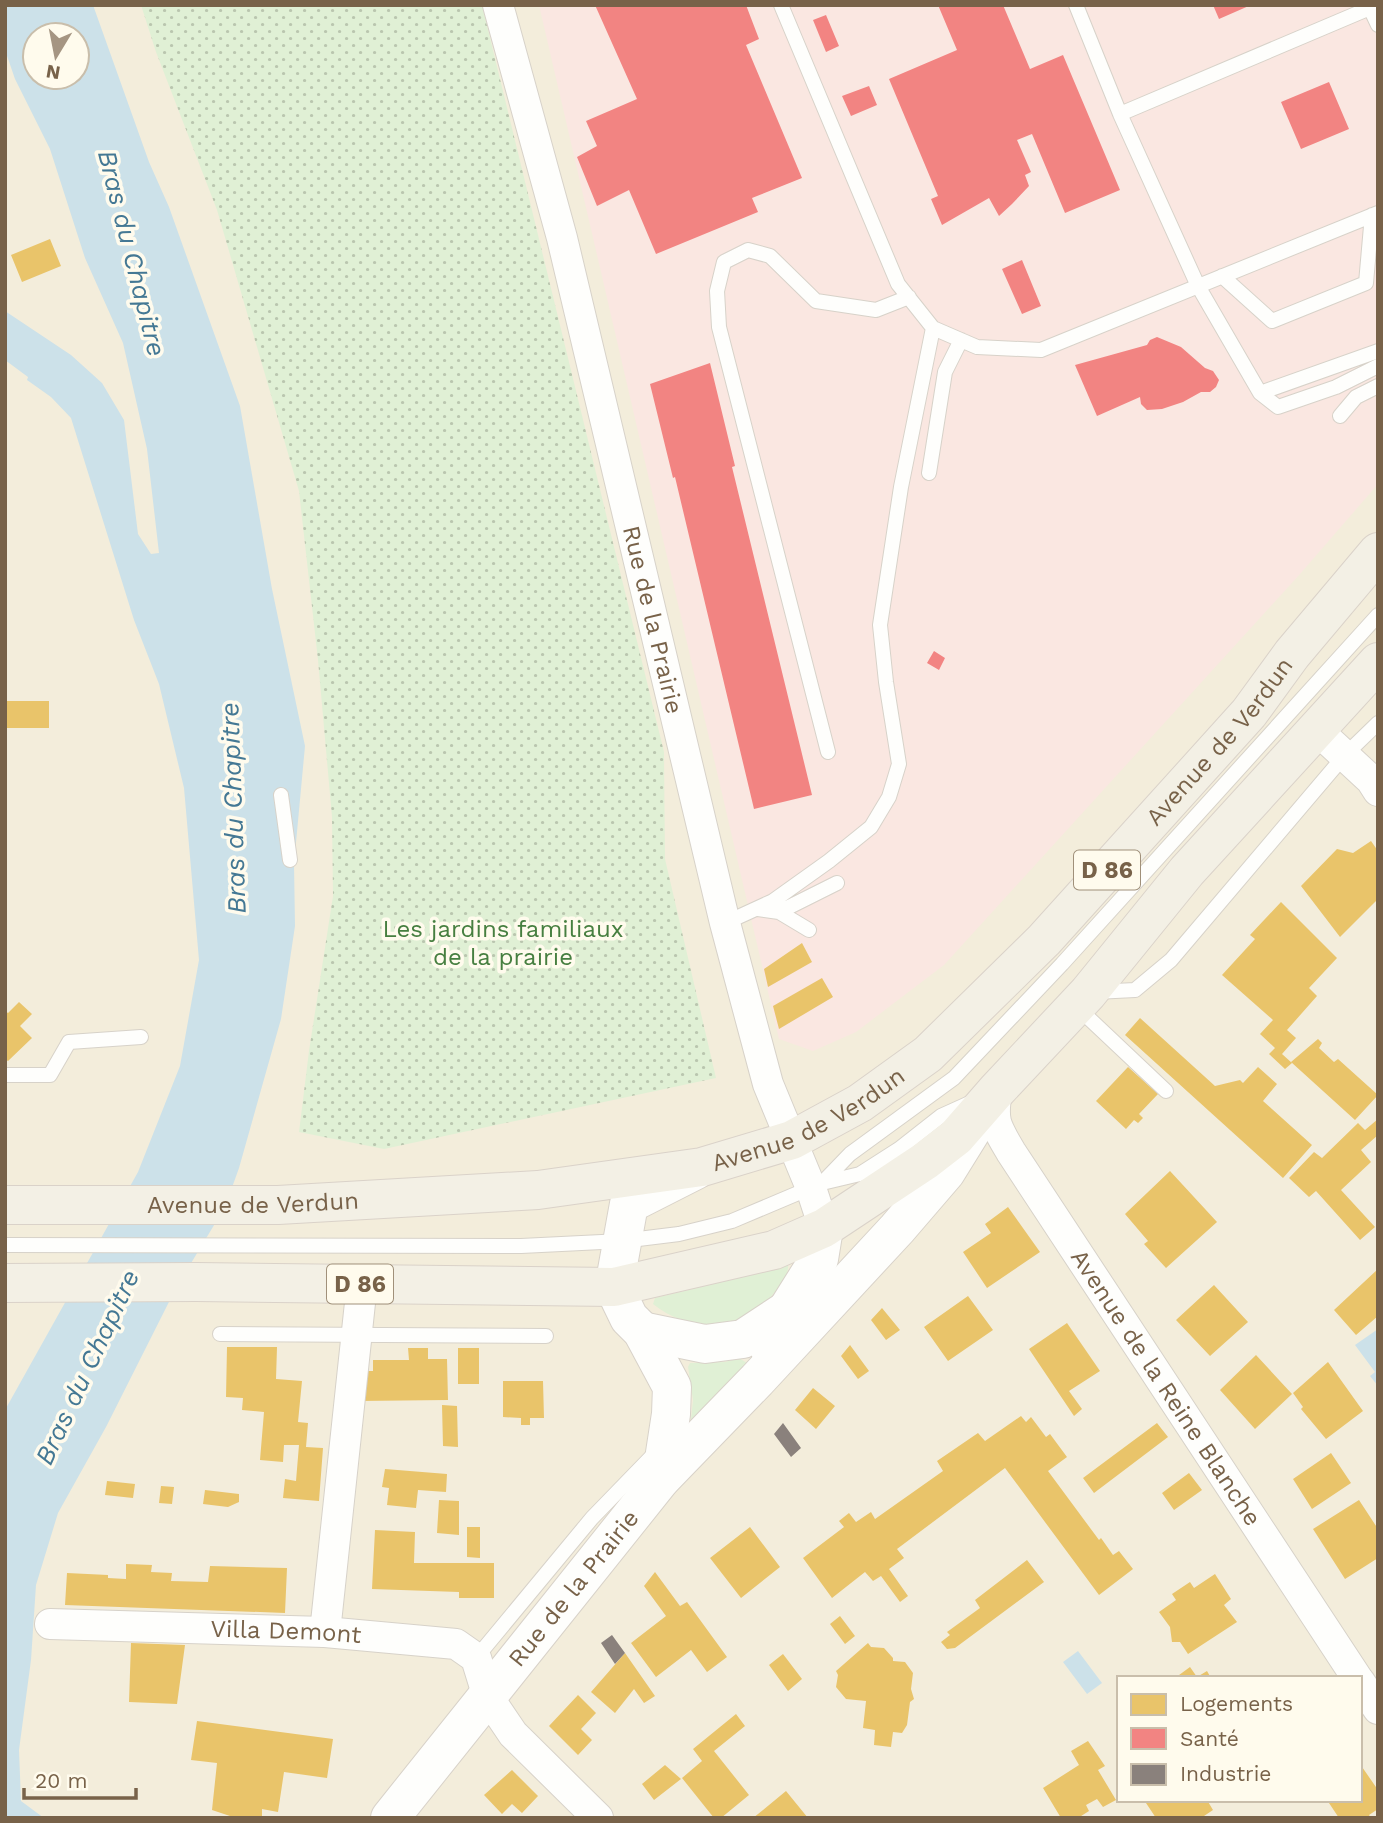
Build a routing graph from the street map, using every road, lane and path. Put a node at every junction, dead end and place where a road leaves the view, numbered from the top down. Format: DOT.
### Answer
graph roads {
  1 [pos="498,5"];
  2 [pos="781,5"];
  3 [pos="1076,5"];
  4 [pos="1372,6"];
  5 [pos="1378,25"];
  6 [pos="1121,114"];
  7 [pos="1375,214"];
  8 [pos="1222,276"];
  9 [pos="1198,286"];
  10 [pos="909,297"];
  11 [pos="933,328"];
  12 [pos="961,340"];
  13 [pos="1378,351"];
  14 [pos="1378,366"];
  15 [pos="1378,386"];
  16 [pos="1260,393"];
  17 [pos="1340,416"];
  18 [pos="929,473"];
  19 [pos="1378,552"];
  20 [pos="1378,615"];
  21 [pos="1378,662"];
  22 [pos="1378,723"];
  23 [pos="1317,730"];
  24 [pos="828,752"];
  25 [pos="1345,755"];
  26 [pos="1376,783"];
  27 [pos="281,795"];
  28 [pos="289,860"];
  29 [pos="837,883"];
  30 [pos="757,909"];
  31 [pos="779,912"];
  32 [pos="725,923"];
  33 [pos="809,930"];
  34 [pos="1082,999"];
  35 [pos="141,1037"];
  36 [pos="5,1075"];
  37 [pos="997,1090"];
  38 [pos="1166,1091"];
  39 [pos="792,1140"];
  40 [pos="702,1167"];
  41 [pos="816,1185"];
  42 [pos="5,1205"];
  43 [pos="824,1228"];
  44 [pos="622,1241"];
  45 [pos="5,1245"];
  46 [pos="5,1283"];
  47 [pos="362,1284"];
  48 [pos="614,1287"];
  49 [pos="787,1310"];
  50 [pos="642,1331"];
  51 [pos="220,1334"];
  52 [pos="357,1334"];
  53 [pos="546,1336"];
  54 [pos="757,1380"];
  55 [pos="666,1442"];
  56 [pos="662,1479"];
  57 [pos="50,1624"];
  58 [pos="325,1632"];
  59 [pos="476,1658"];
  60 [pos="1356,1676"];
  61 [pos="1362,1685"];
  62 [pos="488,1697"];
  63 [pos="1378,1709"];
  64 [pos="390,1818"];
  65 [pos="598,1818"];
  1 -- 32 [label="street, Rue de la Prairie"];
  2 -- 10 [label="lane"];
  3 -- 6 [label="lane"];
  4 -- 5 [label="lane"];
  4 -- 6 [label="lane"];
  6 -- 9 [label="lane"];
  7 -- 8 [label="lane"];
  7 -- 8 [label="lane"];
  8 -- 9 [label="lane"];
  9 -- 12 [label="lane"];
  9 -- 16 [label="lane"];
  10 -- 11 [label="lane"];
  10 -- 24 [label="lane"];
  11 -- 12 [label="lane"];
  11 -- 30 [label="lane"];
  12 -- 18 [label="lane"];
  13 -- 16 [label="lane"];
  14 -- 16 [label="lane"];
  15 -- 17 [label="lane"];
  19 -- 39 [label="main road, Avenue de Verdun / D 86"];
  20 -- 41 [label="lane, Avenue de Verdun"];
  21 -- 23 [label="main road, Avenue de Verdun / D 86"];
  22 -- 25 [label="lane"];
  23 -- 25 [label="street"];
  23 -- 34 [label="main road, Avenue de Verdun / D 86"];
  25 -- 26 [label="street"];
  25 -- 34 [label="lane"];
  27 -- 28 [label="lane"];
  29 -- 31 [label="lane"];
  30 -- 31 [label="lane"];
  30 -- 32 [label="lane"];
  31 -- 33 [label="lane"];
  32 -- 39 [label="street, Rue de la Prairie"];
  34 -- 37 [label="main road, Avenue de Verdun / D 86"];
  34 -- 38 [label="lane"];
  35 -- 36 [label="lane"];
  37 -- 41 [label="lane, Avenue de Verdun"];
  37 -- 43 [label="main road, Avenue de Verdun / D 86"];
  37 -- 54 [label="street, Rue de la Prairie"];
  37 -- 60 [label="street, Avenue de la Reine Blanche"];
  39 -- 40 [label="main road, Avenue de Verdun / D 86"];
  39 -- 41 [label="street, Rue de la Prairie"];
  40 -- 42 [label="main road, Avenue de Verdun / D 86"];
  40 -- 44 [label="street"];
  41 -- 43 [label="street, Rue de la Prairie"];
  41 -- 44 [label="lane, Avenue de Verdun"];
  43 -- 48 [label="main road, Avenue de Verdun / D 86"];
  43 -- 49 [label="street"];
  44 -- 45 [label="lane, Avenue de Verdun"];
  44 -- 48 [label="street"];
  46 -- 47 [label="main road, Avenue de Verdun / D 86"];
  47 -- 48 [label="main road, Avenue de Verdun / D 86"];
  47 -- 52 [label="street"];
  48 -- 50 [label="street"];
  49 -- 50 [label="street"];
  49 -- 54 [label="street"];
  50 -- 55 [label="street"];
  51 -- 52 [label="lane"];
  52 -- 53 [label="lane"];
  52 -- 58 [label="street"];
  54 -- 56 [label="street, Rue de la Prairie"];
  55 -- 56 [label="street"];
  55 -- 59 [label="lane"];
  56 -- 62 [label="street, Rue de la Prairie"];
  57 -- 58 [label="street, Villa Demont"];
  58 -- 59 [label="street, Villa Demont"];
  59 -- 62 [label="street"];
  61 -- 63 [label="street"];
  62 -- 64 [label="street, Rue de la Prairie"];
  62 -- 65 [label="street"];
}
